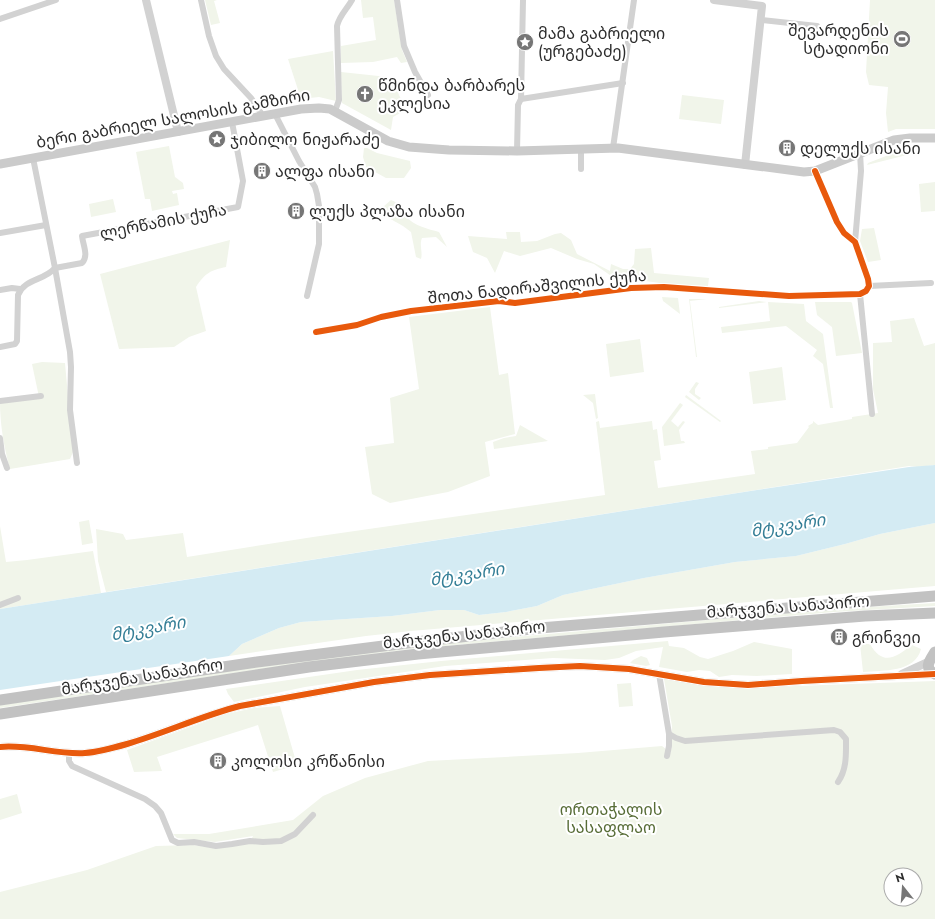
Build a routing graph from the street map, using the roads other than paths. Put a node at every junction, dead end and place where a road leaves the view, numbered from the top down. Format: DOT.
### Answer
graph roads {
  1 [pos="56,0"];
  2 [pos="146,0"];
  3 [pos="201,0"];
  4 [pos="352,0"];
  5 [pos="397,0"];
  6 [pos="524,0"];
  7 [pos="634,0"];
  8 [pos="714,0"];
  9 [pos="0,19"];
  10 [pos="761,20"];
  11 [pos="817,26"];
  12 [pos="623,83"];
  13 [pos="428,95"];
  14 [pos="521,99"];
  15 [pos="334,111"];
  16 [pos="275,114"];
  17 [pos="263,116"];
  18 [pos="232,122"];
  19 [pos="178,132"];
  20 [pos="935,138"];
  21 [pos="613,148"];
  22 [pos="581,149"];
  23 [pos="516,151"];
  24 [pos="860,153"];
  25 [pos="33,158"];
  26 [pos="0,164"];
  27 [pos="745,165"];
  28 [pos="581,169"];
  29 [pos="815,171"];
  30 [pos="46,225"];
  31 [pos="0,233"];
  32 [pos="855,242"];
  33 [pos="55,268"];
  34 [pos="931,283"];
  35 [pos="869,286"];
  36 [pos="20,289"];
  37 [pos="0,290"];
  38 [pos="860,294"];
  39 [pos="307,296"];
  40 [pos="316,332"];
  41 [pos="0,347"];
  42 [pos="41,396"];
  43 [pos="0,400"];
  44 [pos="872,414"];
  45 [pos="0,438"];
  46 [pos="77,463"];
  47 [pos="7,468"];
  48 [pos="935,596"];
  49 [pos="18,598"];
  50 [pos="0,604"];
  51 [pos="935,613"];
  52 [pos="933,656"];
  53 [pos="659,674"];
  54 [pos="935,674"];
  55 [pos="888,677"];
  56 [pos="0,700"];
  57 [pos="0,714"];
  58 [pos="669,734"];
  59 [pos="0,747"];
  60 [pos="69,753"];
  61 [pos="667,756"];
  62 [pos="838,782"];
  63 [pos="313,815"];
  1 -- 9 [label="street"];
  2 -- 19 [label="street"];
  3 -- 17 [label="street"];
  4 -- 15 [label="street"];
  5 -- 13 [label="street"];
  6 -- 14 [label="street"];
  7 -- 12 [label="street"];
  8 -- 10 [label="street"];
  10 -- 11 [label="street"];
  10 -- 27 [label="street"];
  12 -- 14 [label="street"];
  12 -- 21 [label="street"];
  14 -- 23 [label="street"];
  15 -- 16 [label="main road, ბერი გაბრიელ სალოსის გამზირი"];
  15 -- 23 [label="main road, ბერი გაბრიელ სალოსის გამზირი"];
  16 -- 17 [label="main road, ბერი გაბრიელ სალოსის გამზირი"];
  16 -- 39 [label="street"];
  17 -- 18 [label="main road, ბერი გაბრიელ სალოსის გამზირი"];
  18 -- 19 [label="main road, ბერი გაბრიელ სალოსის გამზირი"];
  18 -- 33 [label="street, ლერწამის ქუჩა"];
  19 -- 25 [label="main road, ბერი გაბრიელ სალოსის გამზირი"];
  20 -- 24 [label="main road, ბერი გაბრიელ სალოსის გამზირი"];
  21 -- 22 [label="main road, ბერი გაბრიელ სალოსის გამზირი"];
  21 -- 27 [label="main road, ბერი გაბრიელ სალოსის გამზირი"];
  22 -- 23 [label="main road, ბერი გაბრიელ სალოსის გამზირი"];
  22 -- 28 [label="street"];
  24 -- 29 [label="main road, ბერი გაბრიელ სალოსის გამზირი"];
  24 -- 32 [label="street"];
  25 -- 26 [label="main road, ბერი გაბრიელ სალოსის გამზირი"];
  25 -- 30 [label="street"];
  27 -- 29 [label="main road, ბერი გაბრიელ სალოსის გამზირი"];
  29 -- 32 [label="street"];
  30 -- 31 [label="street"];
  30 -- 33 [label="street"];
  32 -- 35 [label="street"];
  33 -- 36 [label="street"];
  33 -- 46 [label="street"];
  34 -- 35 [label="street"];
  35 -- 38 [label="street"];
  36 -- 37 [label="street"];
  36 -- 41 [label="street"];
  38 -- 40 [label="street, შოთა ნადირაშვილის ქუჩა"];
  38 -- 44 [label="street"];
  42 -- 43 [label="street"];
  45 -- 47 [label="street"];
  48 -- 56 [label="highway, მარჯვენა სანაპირო"];
  49 -- 50 [label="street"];
  51 -- 57 [label="highway, მარჯვენა სანაპირო"];
  52 -- 54 [label="highway"];
  52 -- 55 [label="street"];
  53 -- 55 [label="street"];
  53 -- 58 [label="street"];
  53 -- 60 [label="street"];
  54 -- 55 [label="street"];
  58 -- 61 [label="street"];
  58 -- 62 [label="street"];
  59 -- 60 [label="street"];
  60 -- 63 [label="street"];
}
